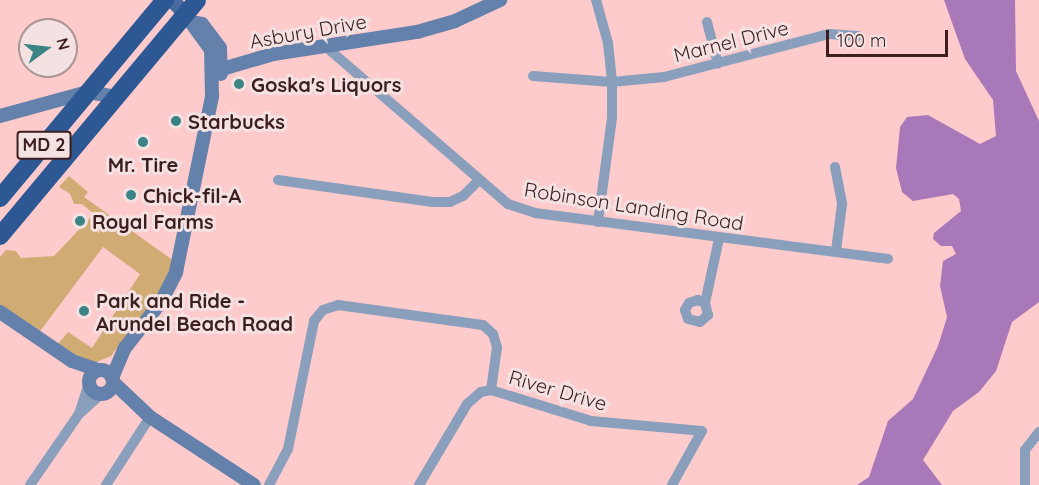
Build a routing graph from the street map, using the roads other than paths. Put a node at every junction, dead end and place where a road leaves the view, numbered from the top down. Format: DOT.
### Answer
graph roads {
  1 [pos="165,0"];
  2 [pos="172,0"];
  3 [pos="500,0"];
  4 [pos="596,0"];
  5 [pos="192,12"];
  6 [pos="707,22"];
  7 [pos="858,36"];
  8 [pos="325,46"];
  9 [pos="718,64"];
  10 [pos="218,70"];
  11 [pos="533,76"];
  12 [pos="612,82"];
  13 [pos="88,92"];
  14 [pos="115,97"];
  15 [pos="0,116"];
  16 [pos="835,167"];
  17 [pos="278,180"];
  18 [pos="479,180"];
  19 [pos="0,198"];
  20 [pos="598,222"];
  21 [pos="0,236"];
  22 [pos="719,239"];
  23 [pos="836,251"];
  24 [pos="888,259"];
  25 [pos="705,303"];
  26 [pos="0,312"];
  27 [pos="125,348"];
  28 [pos="72,361"];
  29 [pos="99,369"];
  30 [pos="89,383"];
  31 [pos="108,387"];
  32 [pos="491,390"];
  33 [pos="78,414"];
  34 [pos="150,417"];
  35 [pos="1039,432"];
  36 [pos="30,485"];
  37 [pos="106,485"];
  38 [pos="254,485"];
  39 [pos="269,485"];
  40 [pos="419,485"];
  41 [pos="672,485"];
  42 [pos="1025,485"];
  1 -- 13 [label="highway, MD 2"];
  2 -- 5 [label="main road"];
  3 -- 8 [label="street, Asbury Drive"];
  4 -- 12 [label="street"];
  5 -- 10 [label="street"];
  5 -- 14 [label="highway, MD 2"];
  6 -- 9 [label="street"];
  7 -- 9 [label="street, Marnel Drive"];
  8 -- 10 [label="street, Asbury Drive"];
  8 -- 18 [label="street, Robinson Landing Road"];
  9 -- 12 [label="street, Marnel Drive"];
  10 -- 27 [label="street"];
  11 -- 12 [label="street, Marnel Drive"];
  12 -- 20 [label="street"];
  13 -- 14 [label="street"];
  13 -- 15 [label="street"];
  13 -- 19 [label="highway, MD 2"];
  14 -- 21 [label="highway, MD 2"];
  16 -- 23 [label="street"];
  17 -- 18 [label="street"];
  18 -- 20 [label="street, Robinson Landing Road"];
  20 -- 22 [label="street, Robinson Landing Road"];
  22 -- 23 [label="street, Robinson Landing Road"];
  22 -- 25 [label="street"];
  23 -- 24 [label="street, Robinson Landing Road"];
  26 -- 28 [label="street"];
  27 -- 29 [label="street"];
  27 -- 31 [label="street"];
  28 -- 29 [label="street"];
  28 -- 30 [label="street"];
  29 -- 30 [label="street"];
  29 -- 31 [label="street"];
  30 -- 31 [label="street"];
  30 -- 33 [label="street"];
  31 -- 33 [label="street"];
  31 -- 34 [label="street"];
  32 -- 39 [label="street"];
  32 -- 40 [label="street, River Drive"];
  32 -- 41 [label="street, River Drive"];
  33 -- 36 [label="street"];
  34 -- 37 [label="street"];
  34 -- 38 [label="street"];
  35 -- 42 [label="street"];
}
